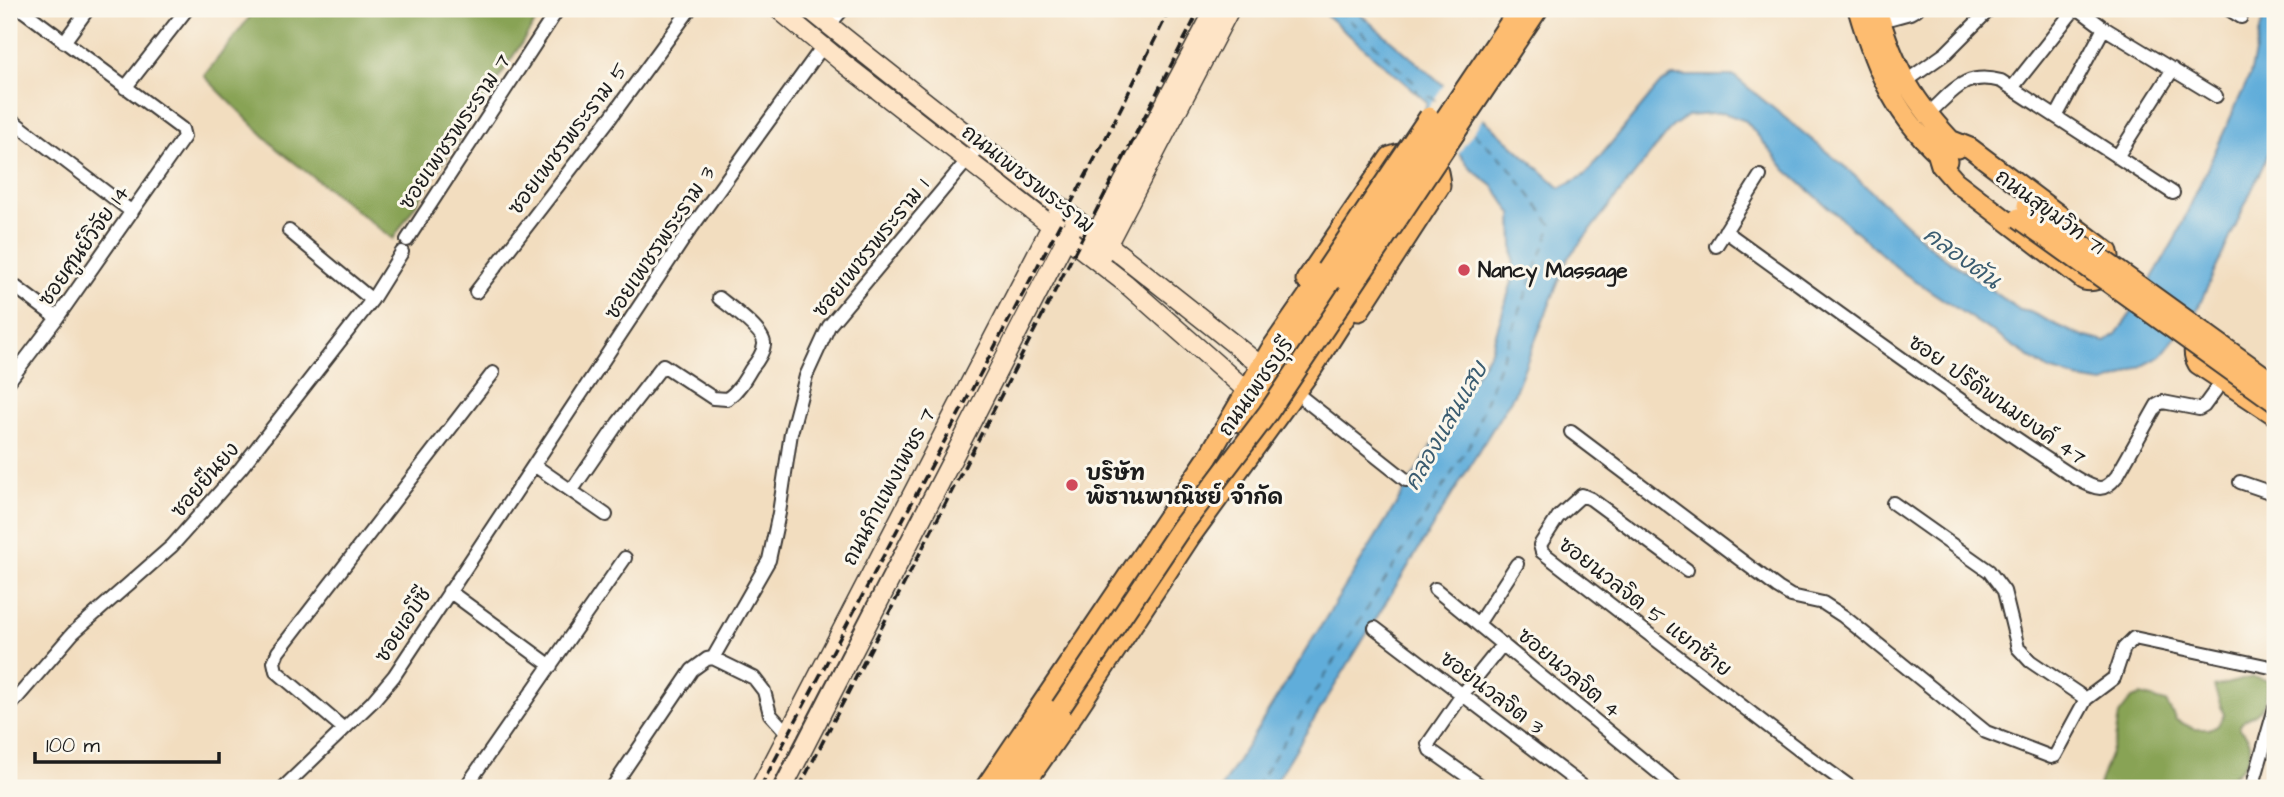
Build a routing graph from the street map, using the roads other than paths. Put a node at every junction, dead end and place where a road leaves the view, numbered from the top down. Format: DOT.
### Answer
graph roads {
  1 [pos="21,9"];
  2 [pos="88,9"];
  3 [pos="187,9"];
  4 [pos="558,9"];
  5 [pos="690,9"];
  6 [pos="778,9"];
  7 [pos="809,9"];
  8 [pos="843,9"];
  9 [pos="1503,9"];
  10 [pos="1519,9"];
  11 [pos="1528,9"];
  12 [pos="1538,9"];
  13 [pos="1551,9"];
  14 [pos="1858,9"];
  15 [pos="1917,9"];
  16 [pos="1990,9"];
  17 [pos="2228,9"];
  18 [pos="1225,10"];
  19 [pos="1879,15"];
  20 [pos="2241,17"];
  21 [pos="829,25"];
  22 [pos="2104,28"];
  23 [pos="64,42"];
  24 [pos="822,46"];
  25 [pos="2173,69"];
  26 [pos="1905,82"];
  27 [pos="125,88"];
  28 [pos="2012,88"];
  29 [pos="1469,94"];
  30 [pos="2216,96"];
  31 [pos="1928,114"];
  32 [pos="2056,117"];
  33 [pos="9,118"];
  34 [pos="979,145"];
  35 [pos="1943,146"];
  36 [pos="2117,157"];
  37 [pos="966,160"];
  38 [pos="1760,176"];
  39 [pos="2173,193"];
  40 [pos="1061,207"];
  41 [pos="132,212"];
  42 [pos="2023,212"];
  43 [pos="1076,219"];
  44 [pos="1051,226"];
  45 [pos="289,231"];
  46 [pos="1725,231"];
  47 [pos="1066,238"];
  48 [pos="1102,239"];
  49 [pos="404,246"];
  50 [pos="1716,246"];
  51 [pos="1092,257"];
  52 [pos="1332,274"];
  53 [pos="9,282"];
  54 [pos="476,292"];
  55 [pos="719,298"];
  56 [pos="372,300"];
  57 [pos="57,318"];
  58 [pos="1271,349"];
  59 [pos="1261,366"];
  60 [pos="1312,369"];
  61 [pos="493,373"];
  62 [pos="2275,374"];
  63 [pos="2223,380"];
  64 [pos="9,381"];
  65 [pos="2275,384"];
  66 [pos="1246,390"];
  67 [pos="1295,393"];
  68 [pos="2275,402"];
  69 [pos="2275,415"];
  70 [pos="1571,432"];
  71 [pos="1207,460"];
  72 [pos="534,465"];
  73 [pos="1406,480"];
  74 [pos="2240,482"];
  75 [pos="572,490"];
  76 [pos="2275,494"];
  77 [pos="1893,503"];
  78 [pos="607,515"];
  79 [pos="625,558"];
  80 [pos="1517,564"];
  81 [pos="1686,570"];
  82 [pos="1436,589"];
  83 [pos="449,591"];
  84 [pos="1478,624"];
  85 [pos="1375,628"];
  86 [pos="1503,644"];
  87 [pos="713,658"];
  88 [pos="551,666"];
  89 [pos="2275,668"];
  90 [pos="1462,695"];
  91 [pos="2086,699"];
  92 [pos="9,707"];
  93 [pos="2275,708"];
  94 [pos="344,729"];
  95 [pos="788,734"];
  96 [pos="283,788"];
  97 [pos="465,788"];
  98 [pos="612,788"];
  99 [pos="760,788"];
  100 [pos="783,788"];
  101 [pos="985,788"];
  102 [pos="1005,788"];
  103 [pos="1023,788"];
  104 [pos="1484,788"];
  105 [pos="1585,788"];
  106 [pos="1677,788"];
  107 [pos="1852,788"];
  108 [pos="2252,788"];
  1 -- 23 [label="street"];
  2 -- 23 [label="street"];
  3 -- 27 [label="street"];
  4 -- 49 [label="street, ซอยเพชรพระราม 7"];
  5 -- 54 [label="street, ซอยเพชรพระราม 5"];
  6 -- 24 [label="street, ถนนเพชรพระราม"];
  7 -- 21 [label="street, ถนนเพชรพระราม"];
  8 -- 21 [label="street"];
  9 -- 52 [label="main road, ถนนเพชรบุรี, bridge"];
  10 -- 52 [label="main road, ถนนเพชรบุรี, bridge"];
  11 -- 29 [label="main road"];
  12 -- 102 [label="main road, ถนนเพชรบุรี, bridge"];
  13 -- 60 [label="main road, ถนนเพชรบุรี"];
  14 -- 35 [label="main road, ถนนสุขุมวิท 71"];
  15 -- 19 [label="street"];
  16 -- 26 [label="street"];
  17 -- 20 [label="street"];
  18 -- 48 [label="street"];
  19 -- 26 [label="main road, ถนนสุขุมวิท 71"];
  21 -- 34 [label="street, ถนนเพชรพระราม"];
  22 -- 25 [label="street"];
  22 -- 28 [label="street"];
  22 -- 32 [label="street"];
  23 -- 27 [label="street"];
  24 -- 37 [label="street, ถนนเพชรพระราม"];
  24 -- 72 [label="street, ซอยเพชรพระราม 3"];
  25 -- 30 [label="street"];
  25 -- 36 [label="street"];
  26 -- 31 [label="main road, ถนนสุขุมวิท 71"];
  27 -- 41 [label="street, ซอยศูนย์วิจัย 14"];
  28 -- 31 [label="street"];
  28 -- 32 [label="street"];
  31 -- 35 [label="main road, ถนนสุขุมวิท 71"];
  32 -- 36 [label="street"];
  33 -- 41 [label="street"];
  34 -- 37 [label="street, ซอยเพชรพระราม 1"];
  34 -- 40 [label="street, ถนนเพชรพระราม"];
  35 -- 35 [label="main road"];
  35 -- 42 [label="main road, ถนนสุขุมวิท 71"];
  36 -- 39 [label="street"];
  37 -- 44 [label="street, ถนนเพชรพระราม"];
  37 -- 87 [label="street, ซอยเพชรพระราม 1"];
  38 -- 46 [label="street"];
  40 -- 43 [label="street, ถนนเพชรพระราม"];
  40 -- 44 [label="street, ถนนกำแพงเพชร 7"];
  41 -- 57 [label="street, ซอยศูนย์วิจัย 14"];
  42 -- 65 [label="main road, ถนนสุขุมวิท 71, bridge"];
  42 -- 68 [label="main road, ถนนสุขุมวิท 71, bridge"];
  43 -- 47 [label="street, ถนนกำแพงเพชร 7"];
  43 -- 48 [label="street, ถนนเพชรพระราม"];
  44 -- 47 [label="street, ถนนเพชรพระราม"];
  44 -- 95 [label="street, ถนนกำแพงเพชร 7"];
  45 -- 56 [label="street"];
  46 -- 50 [label="street"];
  46 -- 63 [label="street, ซอย ปรีดีพนมยงค์ 47"];
  47 -- 51 [label="street, ถนนเพชรพระราม"];
  47 -- 100 [label="street, ถนนกำแพงเพชร 7"];
  48 -- 51 [label="street"];
  48 -- 59 [label="street, ถนนเพชรพระราม"];
  49 -- 56 [label="street, ซอยยืนยง"];
  51 -- 66 [label="street, ถนนเพชรพระราม"];
  52 -- 58 [label="main road, ถนนเพชรบุรี"];
  52 -- 71 [label="main road, ถนนเพชรบุรี"];
  53 -- 57 [label="street"];
  55 -- 75 [label="street"];
  56 -- 92 [label="street, ซอยยืนยง"];
  57 -- 64 [label="street, ซอยศูนย์วิจัย 14"];
  58 -- 59 [label="main road, ถนนเพชรบุรี"];
  58 -- 60 [label="main road"];
  59 -- 66 [label="main road, ถนนเพชรบุรี"];
  60 -- 67 [label="main road, ถนนเพชรบุรี"];
  61 -- 94 [label="street"];
  62 -- 63 [label="main road"];
  63 -- 69 [label="main road"];
  66 -- 71 [label="main road, ถนนเพชรบุรี"];
  67 -- 73 [label="street"];
  67 -- 103 [label="main road, ถนนเพชรบุรี"];
  70 -- 91 [label="street"];
  71 -- 101 [label="main road, ถนนเพชรบุรี"];
  72 -- 75 [label="street"];
  72 -- 83 [label="street, ซอยเอบีซี"];
  74 -- 76 [label="street"];
  75 -- 78 [label="street"];
  77 -- 91 [label="street"];
  79 -- 88 [label="street"];
  80 -- 84 [label="street"];
  81 -- 107 [label="street, ซอยนวลจิต 5 แยกซ้าย"];
  82 -- 84 [label="street, ซอยนวลจิต 4"];
  83 -- 88 [label="street"];
  83 -- 94 [label="street, ซอยเอบีซี"];
  84 -- 86 [label="street, ซอยนวลจิต 4"];
  85 -- 90 [label="street, ซอยนวลจิต 3"];
  86 -- 90 [label="street"];
  86 -- 106 [label="street, ซอยนวลจิต 4"];
  87 -- 95 [label="street"];
  87 -- 98 [label="street"];
  88 -- 97 [label="street"];
  89 -- 91 [label="street"];
  90 -- 104 [label="street"];
  90 -- 105 [label="street, ซอยนวลจิต 3"];
  93 -- 108 [label="street"];
  94 -- 96 [label="street, ซอยเอบีซี"];
  95 -- 99 [label="street, ถนนกำแพงเพชร 7"];
}
